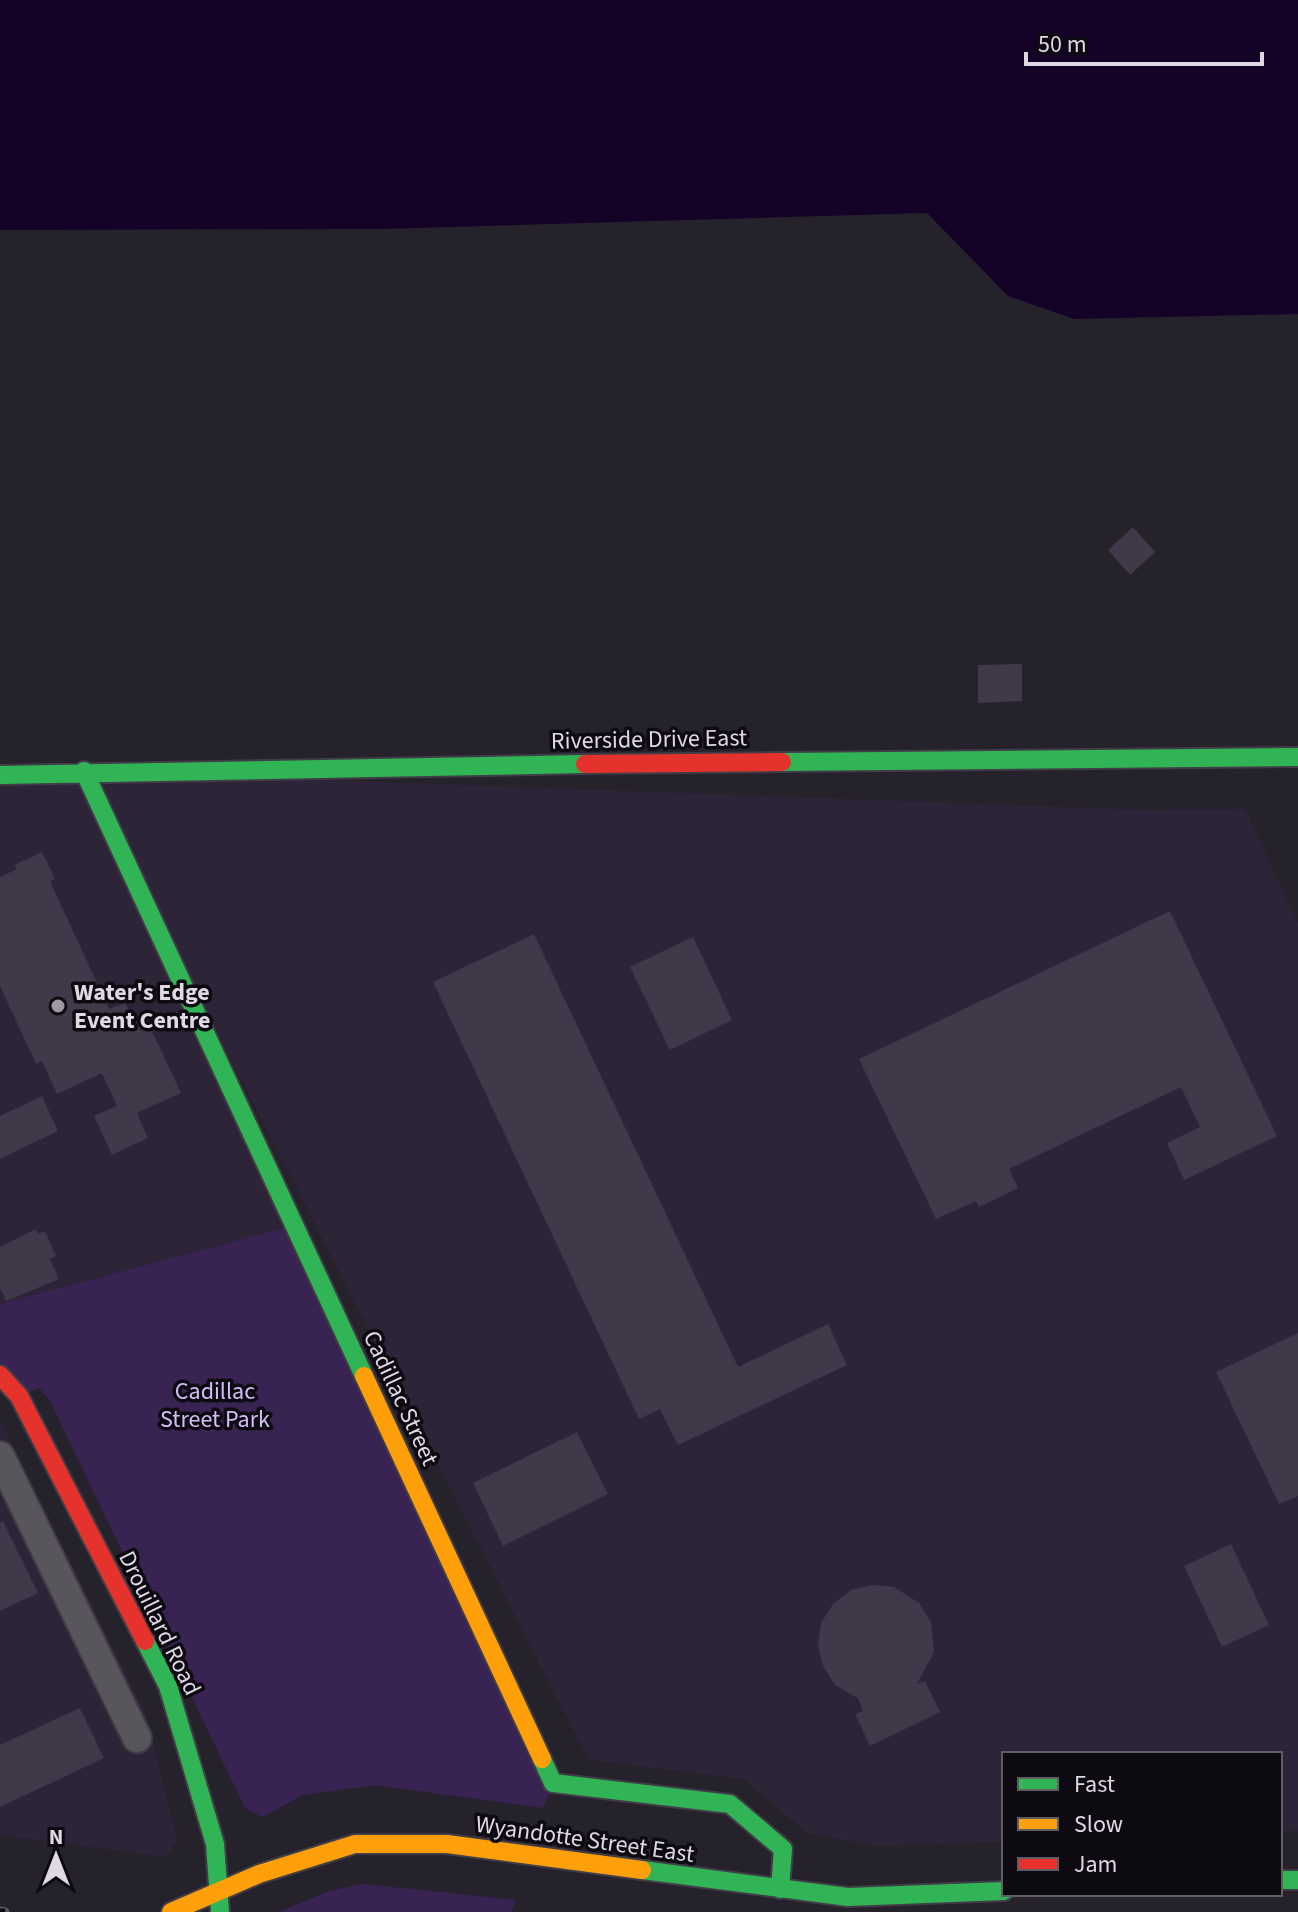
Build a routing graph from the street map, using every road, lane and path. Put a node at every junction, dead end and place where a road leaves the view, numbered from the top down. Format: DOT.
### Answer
graph roads {
  1 [pos="1298,757"];
  2 [pos="84,771"];
  3 [pos="0,775"];
  4 [pos="0,1375"];
  5 [pos="0,1456"];
  6 [pos="137,1738"];
  7 [pos="780,1889"];
  8 [pos="1002,1891"];
  9 [pos="218,1903"];
  10 [pos="171,1912"];
  1 -- 2 [label="main road, Riverside Drive East"];
  2 -- 3 [label="main road, Riverside Drive East"];
  2 -- 7 [label="main road, Cadillac Street"];
  4 -- 9 [label="main road, Drouillard Road"];
  5 -- 6 [label="street"];
  7 -- 8 [label="main road, Wyandotte Street East"];
  7 -- 9 [label="main road, Wyandotte Street East"];
  9 -- 10 [label="main road, Wyandotte Street East"];
}
